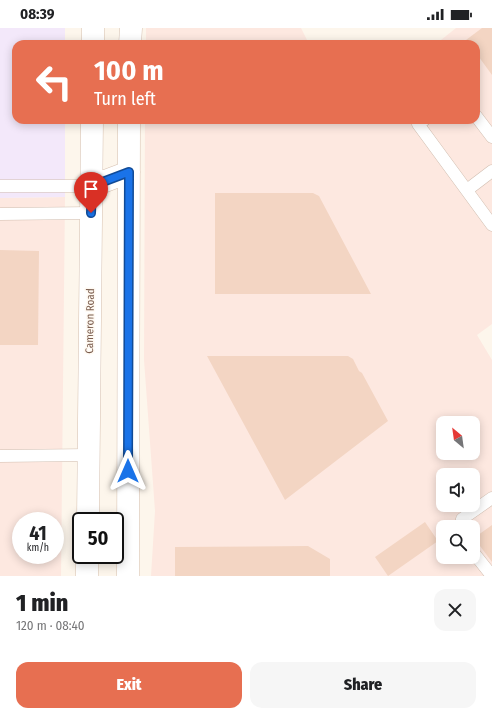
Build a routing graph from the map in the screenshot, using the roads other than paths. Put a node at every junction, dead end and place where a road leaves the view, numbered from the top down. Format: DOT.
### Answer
graph roads {
  1 [pos="93,28"];
  2 [pos="131,28"];
  3 [pos="93,40"];
  4 [pos="130,40"];
  5 [pos="480,121"];
  6 [pos="92,124"];
  7 [pos="129,124"];
  8 [pos="418,124"];
  9 [pos="492,137"];
  10 [pos="492,171"];
  11 [pos="129,172"];
  12 [pos="0,186"];
  13 [pos="92,186"];
  14 [pos="467,190"];
  15 [pos="91,213"];
  16 [pos="0,214"];
  17 [pos="492,225"];
  18 [pos="0,456"];
  19 [pos="88,456"];
  20 [pos="492,498"];
  21 [pos="88,512"];
  22 [pos="462,520"];
  23 [pos="480,561"];
  24 [pos="87,564"];
  25 [pos="87,576"];
  26 [pos="128,576"];
  27 [pos="492,576"];
  1 -- 3 [label="main road"];
  2 -- 4 [label="main road"];
  5 -- 9 [label="lane"];
  6 -- 13 [label="main road, Cameron Road"];
  7 -- 11 [label="main road"];
  8 -- 14 [label="lane"];
  10 -- 14 [label="lane"];
  11 -- 13 [label="main road"];
  11 -- 26 [label="main road"];
  12 -- 13 [label="lane"];
  13 -- 15 [label="main road, Cameron Road"];
  14 -- 17 [label="lane"];
  15 -- 16 [label="lane"];
  15 -- 19 [label="main road, Cameron Road"];
  18 -- 19 [label="lane"];
  19 -- 21 [label="main road, Cameron Road"];
  20 -- 22 [label="lane"];
  23 -- 27 [label="lane"];
  24 -- 25 [label="main road"];
}
